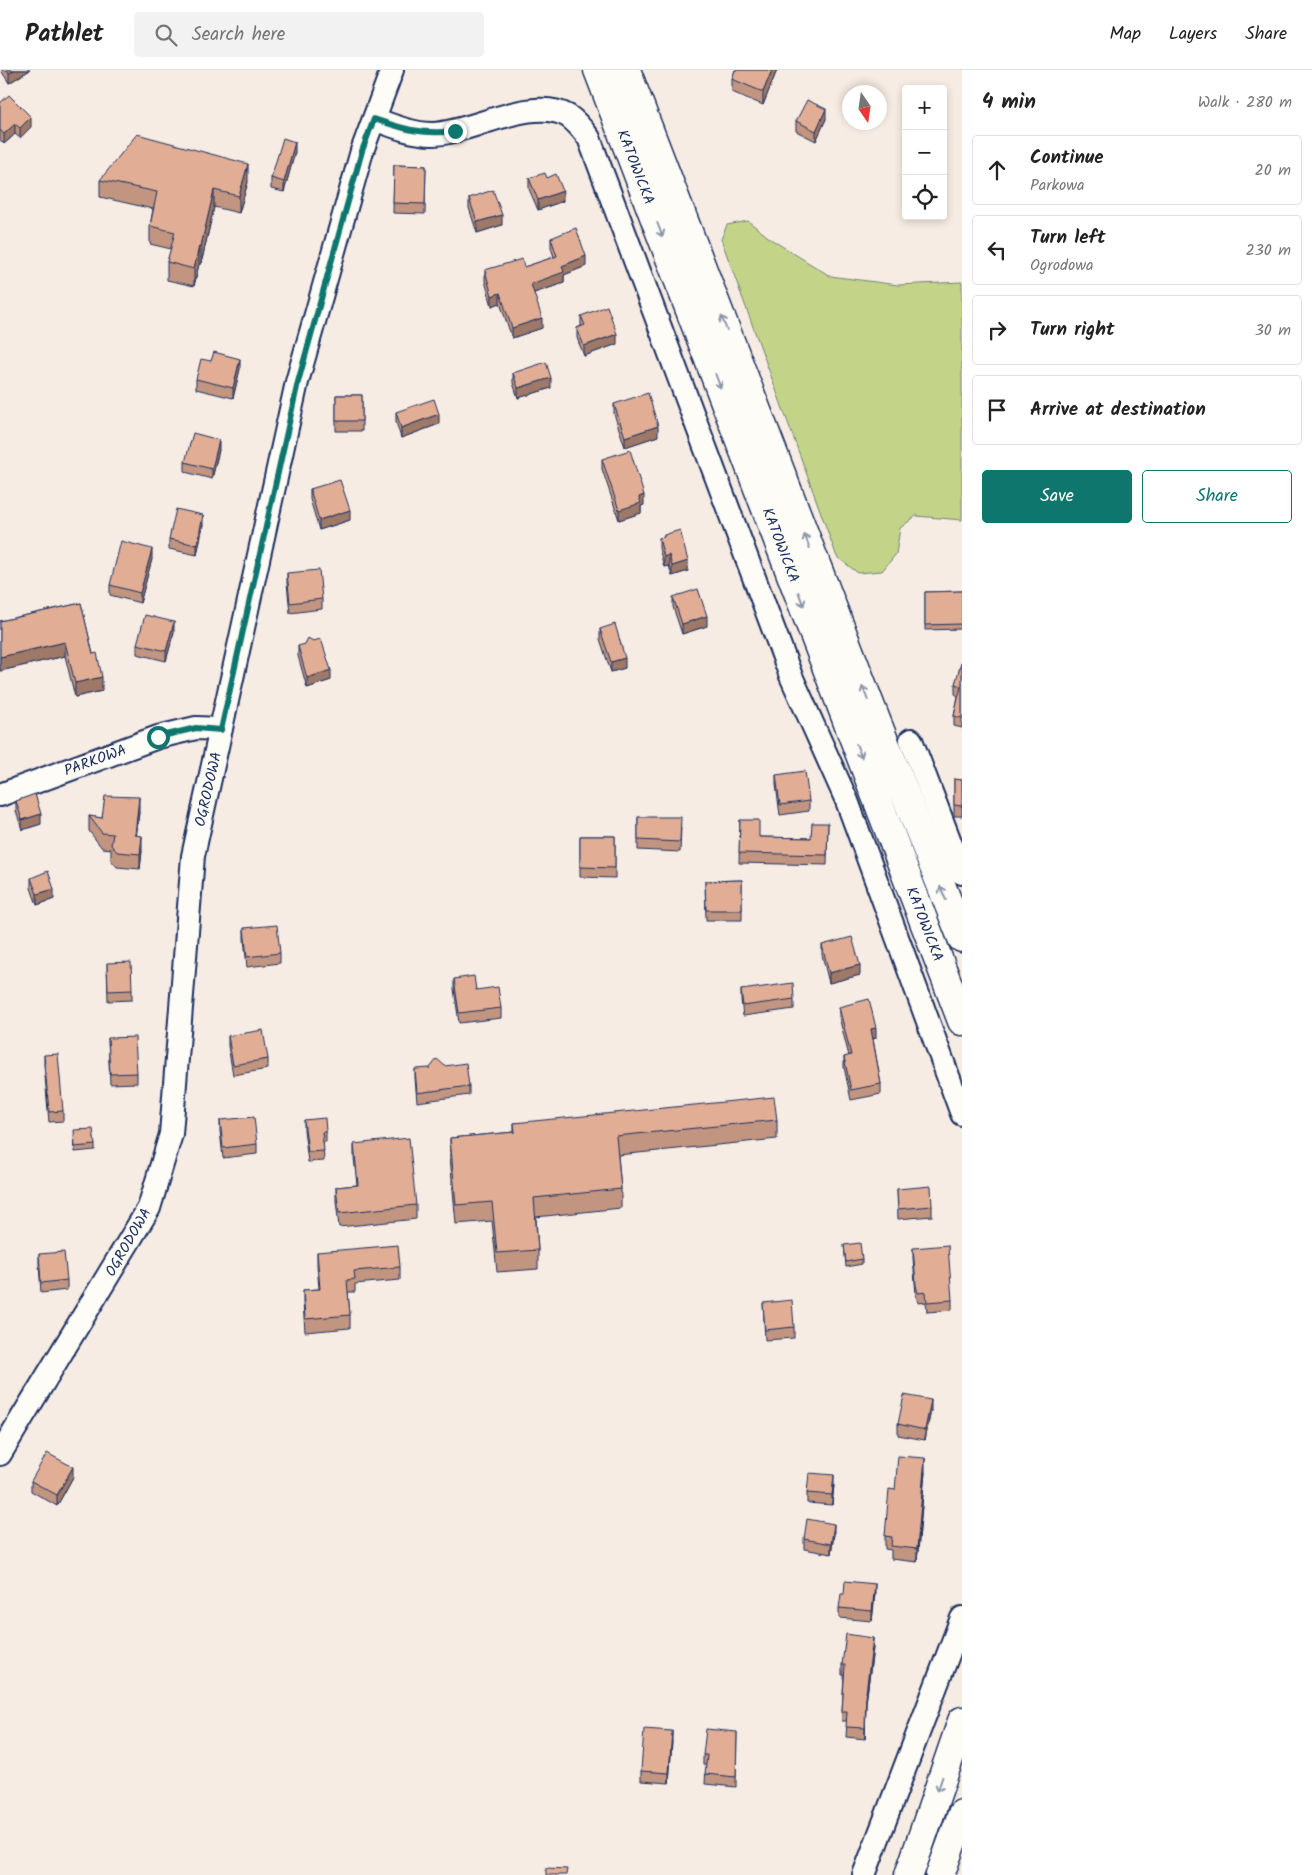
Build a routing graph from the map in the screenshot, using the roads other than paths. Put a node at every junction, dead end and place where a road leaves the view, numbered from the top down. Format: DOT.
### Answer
graph roads {
  1 [pos="392,70"];
  2 [pos="598,70"];
  3 [pos="626,70"];
  4 [pos="374,119"];
  5 [pos="221,730"];
  6 [pos="911,740"];
  7 [pos="0,794"];
  8 [pos="962,873"];
  9 [pos="962,938"];
  10 [pos="962,1021"];
  11 [pos="962,1114"];
  12 [pos="0,1454"];
  13 [pos="962,1618"];
  14 [pos="962,1722"];
  15 [pos="962,1814"];
  16 [pos="864,1875"];
  17 [pos="909,1875"];
  18 [pos="940,1875"];
  1 -- 4 [label="street, OGRODOWA"];
  2 -- 10 [label="main road, KATOWICKA, one-way"];
  9 -- 3 [label="main road, KATOWICKA, one-way"];
  4 -- 5 [label="street, OGRODOWA"];
  4 -- 11 [label="street"];
  5 -- 7 [label="street, PARKOWA"];
  5 -- 12 [label="street, OGRODOWA"];
  6 -- 8 [label="street"];
  13 -- 16 [label="street"];
  14 -- 17 [label="main road, one-way"];
  15 -- 18 [label="main road"];
}
